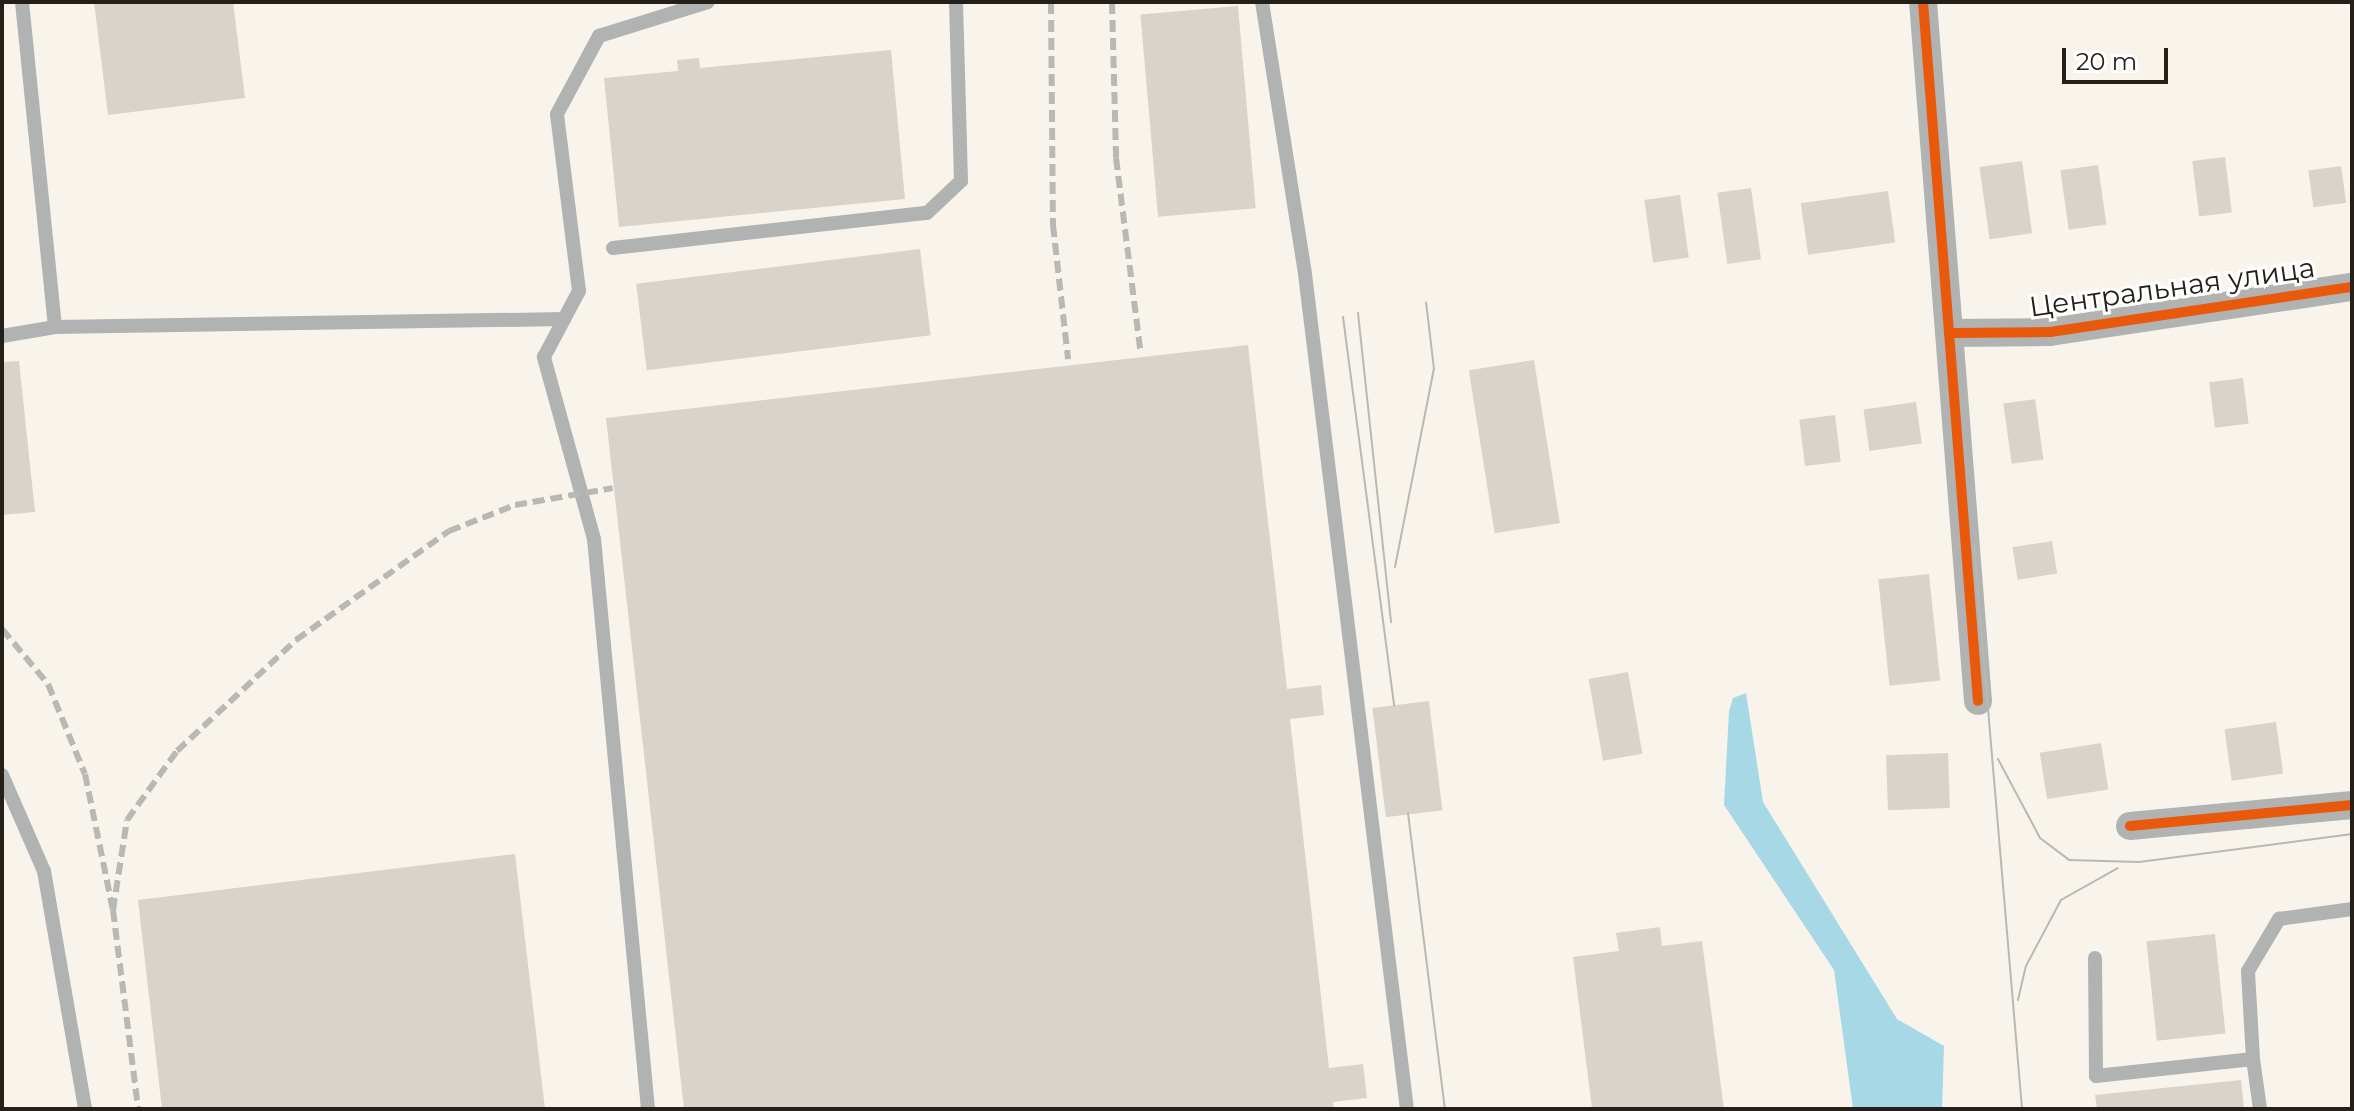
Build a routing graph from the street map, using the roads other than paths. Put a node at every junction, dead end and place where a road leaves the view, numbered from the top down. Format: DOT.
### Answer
graph roads {
  1 [pos="22,2"];
  2 [pos="708,2"];
  3 [pos="956,2"];
  4 [pos="1262,2"];
  5 [pos="1923,2"];
  6 [pos="613,248"];
  7 [pos="2352,287"];
  8 [pos="564,319"];
  9 [pos="55,327"];
  10 [pos="1951,333"];
  11 [pos="2,336"];
  12 [pos="1978,701"];
  13 [pos="2,775"];
  14 [pos="2352,805"];
  15 [pos="2130,826"];
  16 [pos="2352,909"];
  17 [pos="2095,958"];
  18 [pos="2253,1059"];
  19 [pos="85,1109"];
  20 [pos="648,1109"];
  21 [pos="1407,1109"];
  22 [pos="2260,1109"];
  1 -- 9 [label="lane"];
  2 -- 8 [label="lane"];
  3 -- 6 [label="lane"];
  4 -- 21 [label="lane"];
  5 -- 10 [label="street"];
  7 -- 10 [label="street, Центральная улица"];
  8 -- 9 [label="lane"];
  8 -- 20 [label="lane"];
  9 -- 11 [label="lane"];
  10 -- 12 [label="street"];
  13 -- 19 [label="lane"];
  14 -- 15 [label="street"];
  16 -- 18 [label="lane"];
  17 -- 18 [label="lane"];
  18 -- 22 [label="lane"];
}
